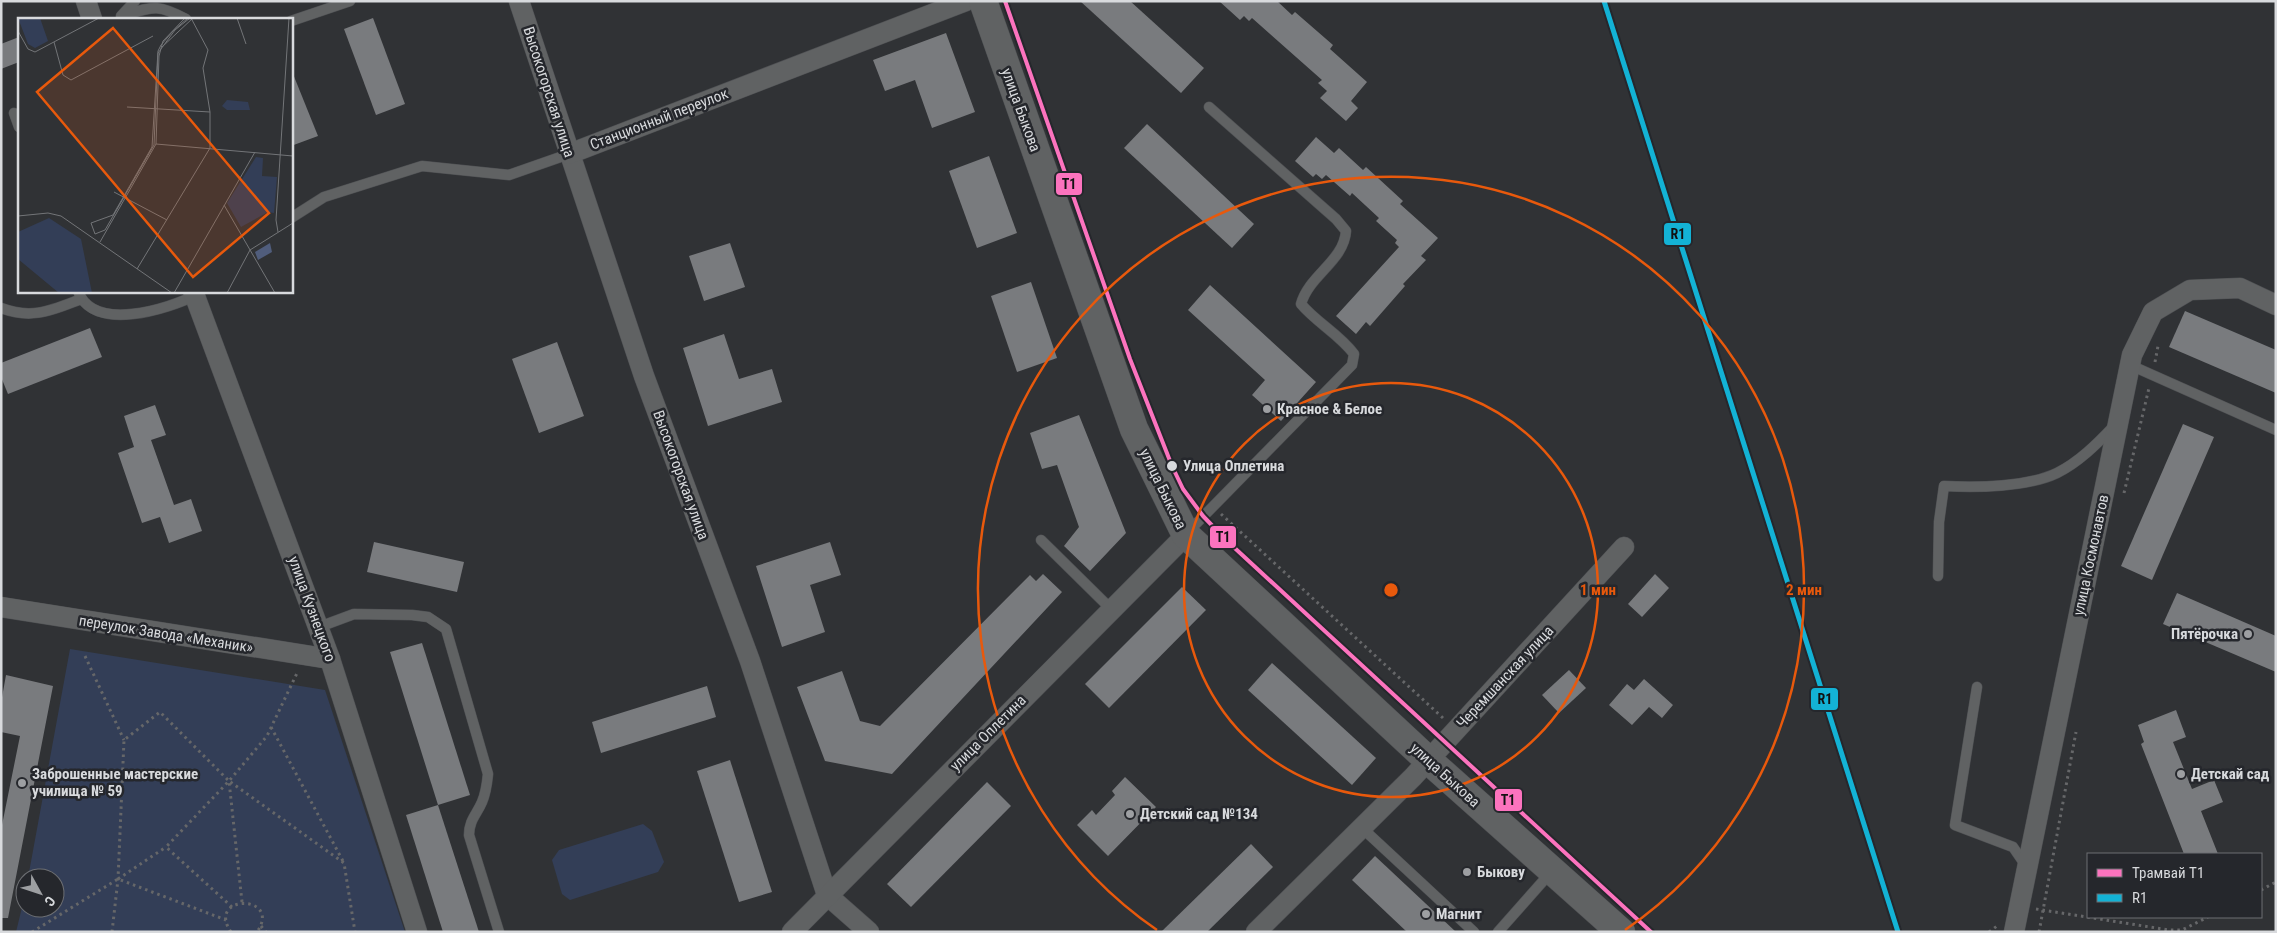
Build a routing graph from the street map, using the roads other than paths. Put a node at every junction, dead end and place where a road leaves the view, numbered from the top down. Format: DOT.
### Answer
graph roads {
  1 [pos="86,1"];
  2 [pos="135,1"];
  3 [pos="350,1"];
  4 [pos="519,1"];
  5 [pos="966,1"];
  6 [pos="983,1"];
  7 [pos="117,17"];
  8 [pos="92,18"];
  9 [pos="184,18"];
  10 [pos="292,21"];
  11 [pos="1209,107"];
  12 [pos="14,114"];
  13 [pos="18,124"];
  14 [pos="569,154"];
  15 [pos="292,217"];
  16 [pos="196,293"];
  17 [pos="79,295"];
  18 [pos="2276,305"];
  19 [pos="1,308"];
  20 [pos="2130,365"];
  21 [pos="2118,422"];
  22 [pos="2276,430"];
  23 [pos="1186,535"];
  24 [pos="1041,540"];
  25 [pos="1624,547"];
  26 [pos="1938,576"];
  27 [pos="1,607"];
  28 [pos="1112,609"];
  29 [pos="319,627"];
  30 [pos="330,659"];
  31 [pos="1977,687"];
  32 [pos="1428,760"];
  33 [pos="1361,827"];
  34 [pos="2027,867"];
  35 [pos="1552,870"];
  36 [pos="827,895"];
  37 [pos="417,932"];
  38 [pos="499,932"];
  39 [pos="792,932"];
  40 [pos="869,932"];
  41 [pos="1256,932"];
  42 [pos="1474,932"];
  43 [pos="1498,932"];
  44 [pos="1621,932"];
  45 [pos="2014,932"];
  1 -- 8 [label="street"];
  2 -- 7 [label="lane"];
  3 -- 10 [label="lane"];
  4 -- 14 [label="street, Высокогорская улица"];
  5 -- 14 [label="street, Станционный переулок"];
  6 -- 23 [label="street, улица Быкова"];
  7 -- 9 [label="lane"];
  11 -- 23 [label="lane"];
  12 -- 13 [label="lane"];
  14 -- 15 [label="lane, Станционный переулок"];
  14 -- 36 [label="street, Высокогорская улица"];
  16 -- 17 [label="lane"];
  16 -- 29 [label="street, улица Кузнецкого"];
  17 -- 19 [label="lane"];
  18 -- 20 [label="street, улица Космонавтов"];
  20 -- 21 [label="street, улица Космонавтов"];
  20 -- 22 [label="lane"];
  21 -- 26 [label="lane"];
  21 -- 34 [label="street, улица Космонавтов"];
  23 -- 28 [label="street, улица Оплетина"];
  23 -- 32 [label="street, улица Быкова"];
  24 -- 28 [label="lane"];
  25 -- 32 [label="street, Черемшанская улица"];
  27 -- 30 [label="street, переулок Завода «Механик»"];
  28 -- 36 [label="street, улица Оплетина"];
  29 -- 30 [label="street, улица Кузнецкого"];
  29 -- 38 [label="lane"];
  30 -- 37 [label="street, улица Кузнецкого"];
  31 -- 34 [label="lane"];
  32 -- 33 [label="street, Черемшанская улица"];
  32 -- 35 [label="street, улица Быкова"];
  33 -- 41 [label="street, Черемшанская улица"];
  33 -- 42 [label="lane"];
  34 -- 45 [label="street, улица Космонавтов"];
  35 -- 43 [label="lane"];
  35 -- 44 [label="street, улица Быкова"];
  36 -- 39 [label="street, улица Оплетина"];
  36 -- 40 [label="street"];
}
